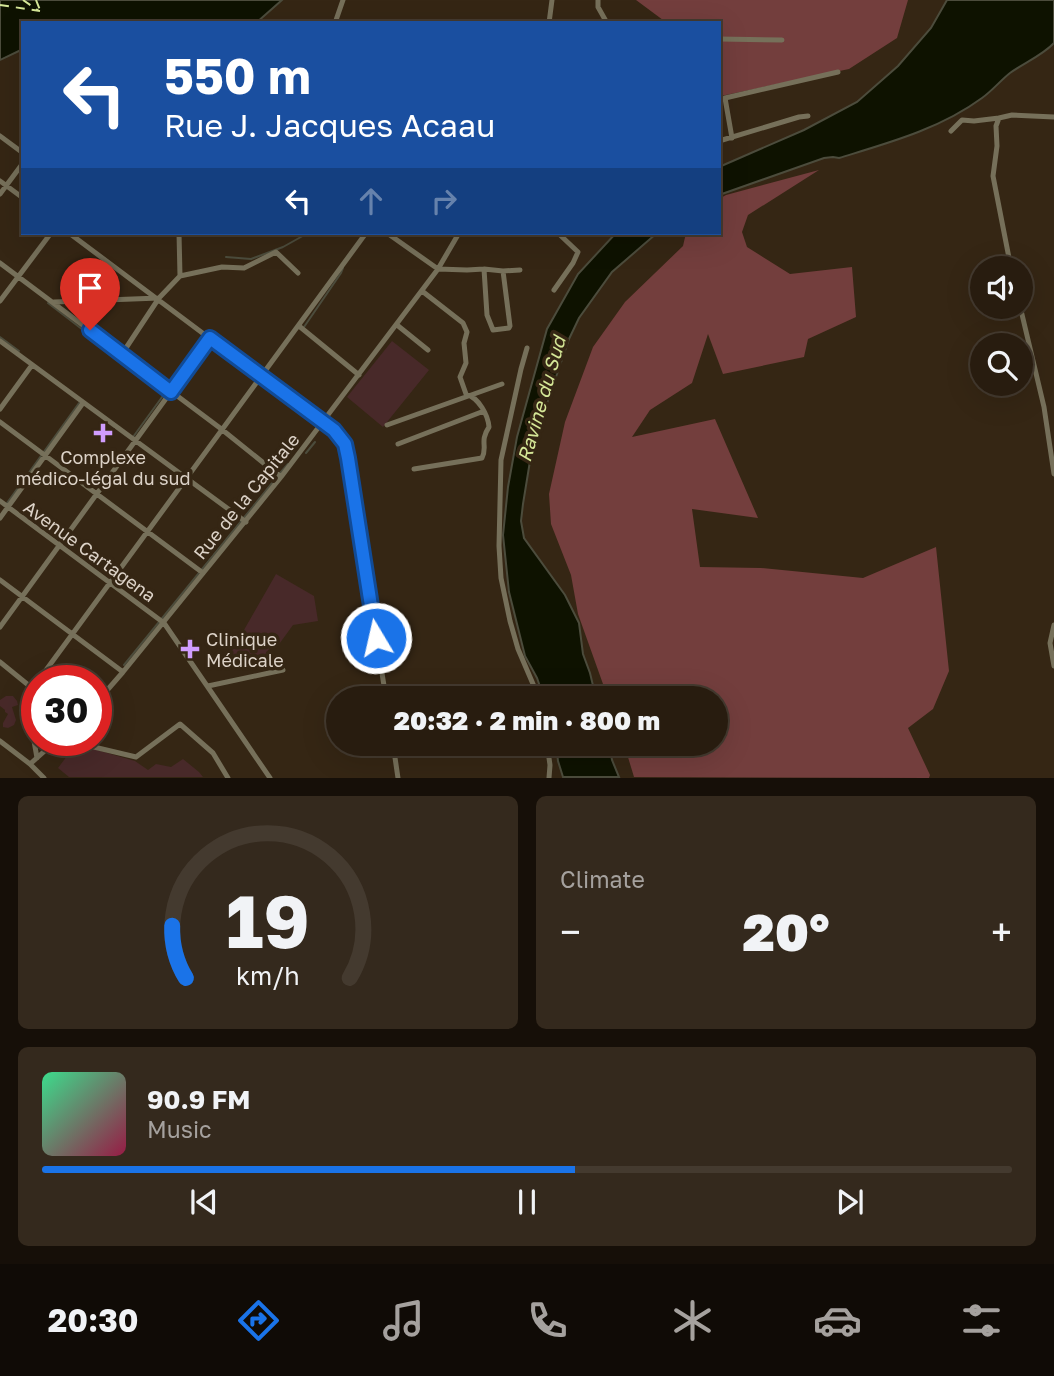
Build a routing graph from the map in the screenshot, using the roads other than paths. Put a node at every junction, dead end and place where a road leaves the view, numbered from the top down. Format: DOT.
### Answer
graph roads {
  1 [pos="343,0"];
  2 [pos="552,0"];
  3 [pos="598,0"];
  4 [pos="336,21"];
  5 [pos="549,21"];
  6 [pos="606,21"];
  7 [pos="721,39"];
  8 [pos="782,40"];
  9 [pos="838,72"];
  10 [pos="808,117"];
  11 [pos="1054,117"];
  12 [pos="999,118"];
  13 [pos="951,131"];
  14 [pos="0,136"];
  15 [pos="732,138"];
  16 [pos="721,141"];
  17 [pos="21,152"];
  18 [pos="21,166"];
  19 [pos="0,181"];
  20 [pos="6,186"];
  21 [pos="0,194"];
  22 [pos="21,197"];
  23 [pos="50,235"];
  24 [pos="72,235"];
  25 [pos="179,235"];
  26 [pos="365,235"];
  27 [pos="390,235"];
  28 [pos="457,235"];
  29 [pos="560,235"];
  30 [pos="1009,256"];
  31 [pos="0,262"];
  32 [pos="438,269"];
  33 [pos="484,269"];
  34 [pos="520,270"];
  35 [pos="503,271"];
  36 [pos="298,273"];
  37 [pos="19,276"];
  38 [pos="180,276"];
  39 [pos="554,289"];
  40 [pos="422,291"];
  41 [pos="159,298"];
  42 [pos="0,302"];
  43 [pos="52,302"];
  44 [pos="1023,319"];
  45 [pos="397,325"];
  46 [pos="299,326"];
  47 [pos="210,338"];
  48 [pos="0,341"];
  49 [pos="527,348"];
  50 [pos="428,350"];
  51 [pos="122,354"];
  52 [pos="32,365"];
  53 [pos="359,375"];
  54 [pos="260,376"];
  55 [pos="502,384"];
  56 [pos="171,392"];
  57 [pos="471,395"];
  58 [pos="83,403"];
  59 [pos="0,408"];
  60 [pos="484,411"];
  61 [pos="324,421"];
  62 [pos="0,422"];
  63 [pos="387,425"];
  64 [pos="222,430"];
  65 [pos="135,441"];
  66 [pos="398,444"];
  67 [pos="45,455"];
  68 [pos="414,469"];
  69 [pos="1054,474"];
  70 [pos="281,477"];
  71 [pos="187,478"];
  72 [pos="97,495"];
  73 [pos="0,501"];
  74 [pos="8,507"];
  75 [pos="0,518"];
  76 [pos="246,522"];
  77 [pos="147,531"];
  78 [pos="60,545"];
  79 [pos="203,573"];
  80 [pos="0,580"];
  81 [pos="110,581"];
  82 [pos="22,597"];
  83 [pos="164,623"];
  84 [pos="1054,625"];
  85 [pos="0,627"];
  86 [pos="73,634"];
  87 [pos="0,662"];
  88 [pos="50,665"];
  89 [pos="1054,666"];
  90 [pos="283,670"];
  91 [pos="123,672"];
  92 [pos="21,675"];
  93 [pos="112,685"];
  94 [pos="208,686"];
  95 [pos="384,686"];
  96 [pos="534,686"];
  97 [pos="0,741"];
  98 [pos="112,751"];
  99 [pos="395,756"];
  100 [pos="549,756"];
  101 [pos="37,758"];
  102 [pos="30,764"];
  103 [pos="41,776"];
  104 [pos="547,777"];
  105 [pos="229,778"];
  106 [pos="270,778"];
  107 [pos="398,778"];
  1 -- 4 [label="street"];
  2 -- 5 [label="street"];
  3 -- 6 [label="street"];
  7 -- 8 [label="street"];
  9 -- 15 [label="street"];
  10 -- 15 [label="street"];
  11 -- 12 [label="street"];
  12 -- 13 [label="street"];
  12 -- 30 [label="street"];
  14 -- 17 [label="street"];
  15 -- 16 [label="street"];
  18 -- 20 [label="street"];
  19 -- 20 [label="street"];
  20 -- 21 [label="street"];
  20 -- 22 [label="street"];
  23 -- 37 [label="street"];
  24 -- 41 [label="street"];
  25 -- 38 [label="street"];
  26 -- 46 [label="street"];
  27 -- 32 [label="street"];
  28 -- 32 [label="street, Rue de la Capitale"];
  29 -- 39 [label="street"];
  31 -- 37 [label="street"];
  32 -- 33 [label="street"];
  32 -- 40 [label="street, Rue de la Capitale"];
  33 -- 35 [label="street"];
  33 -- 35 [label="street"];
  34 -- 35 [label="street"];
  36 -- 38 [label="street"];
  37 -- 42 [label="street"];
  37 -- 43 [label="street"];
  38 -- 41 [label="street"];
  40 -- 45 [label="street, Rue de la Capitale"];
  40 -- 57 [label="street"];
  41 -- 43 [label="street"];
  41 -- 47 [label="street"];
  41 -- 51 [label="street"];
  43 -- 51 [label="street"];
  44 -- 69 [label="street"];
  45 -- 50 [label="street"];
  45 -- 53 [label="street, Rue de la Capitale"];
  46 -- 53 [label="street"];
  46 -- 54 [label="street"];
  47 -- 54 [label="street"];
  47 -- 56 [label="street"];
  48 -- 52 [label="street"];
  49 -- 96 [label="street"];
  51 -- 56 [label="street"];
  52 -- 58 [label="street"];
  52 -- 59 [label="street"];
  53 -- 61 [label="street, Rue de la Capitale"];
  54 -- 61 [label="street"];
  54 -- 64 [label="street"];
  55 -- 57 [label="street"];
  56 -- 64 [label="street"];
  56 -- 65 [label="street"];
  57 -- 60 [label="street"];
  57 -- 63 [label="street"];
  58 -- 65 [label="street"];
  58 -- 67 [label="street"];
  60 -- 66 [label="street"];
  60 -- 68 [label="street"];
  61 -- 70 [label="street, Rue de la Capitale"];
  61 -- 95 [label="street"];
  62 -- 67 [label="street"];
  64 -- 70 [label="street"];
  64 -- 71 [label="street"];
  65 -- 71 [label="street"];
  65 -- 72 [label="street"];
  67 -- 72 [label="street"];
  67 -- 74 [label="street"];
  70 -- 76 [label="street, Rue de la Capitale"];
  71 -- 76 [label="street"];
  71 -- 77 [label="street"];
  72 -- 77 [label="street"];
  72 -- 78 [label="street"];
  73 -- 74 [label="street, Avenue Cartagena"];
  74 -- 75 [label="street"];
  74 -- 78 [label="street, Avenue Cartagena"];
  76 -- 79 [label="street, Rue de la Capitale"];
  77 -- 79 [label="street"];
  77 -- 81 [label="street"];
  78 -- 81 [label="street, Avenue Cartagena"];
  78 -- 82 [label="street"];
  79 -- 83 [label="street, Rue de la Capitale"];
  80 -- 82 [label="street"];
  81 -- 83 [label="street, Avenue Cartagena"];
  81 -- 86 [label="street"];
  82 -- 85 [label="street"];
  82 -- 86 [label="street"];
  83 -- 91 [label="street, Rue de la Capitale"];
  83 -- 94 [label="street, Avenue Cartagena"];
  84 -- 89 [label="street"];
  86 -- 88 [label="street"];
  86 -- 91 [label="street"];
  87 -- 92 [label="street"];
  90 -- 94 [label="street"];
  91 -- 93 [label="street, Rue de la Capitale"];
  94 -- 106 [label="street, Avenue Cartagena"];
  97 -- 102 [label="street"];
  98 -- 105 [label="street"];
  99 -- 107 [label="street"];
  100 -- 104 [label="street"];
  101 -- 102 [label="street"];
  102 -- 103 [label="street"];
}
